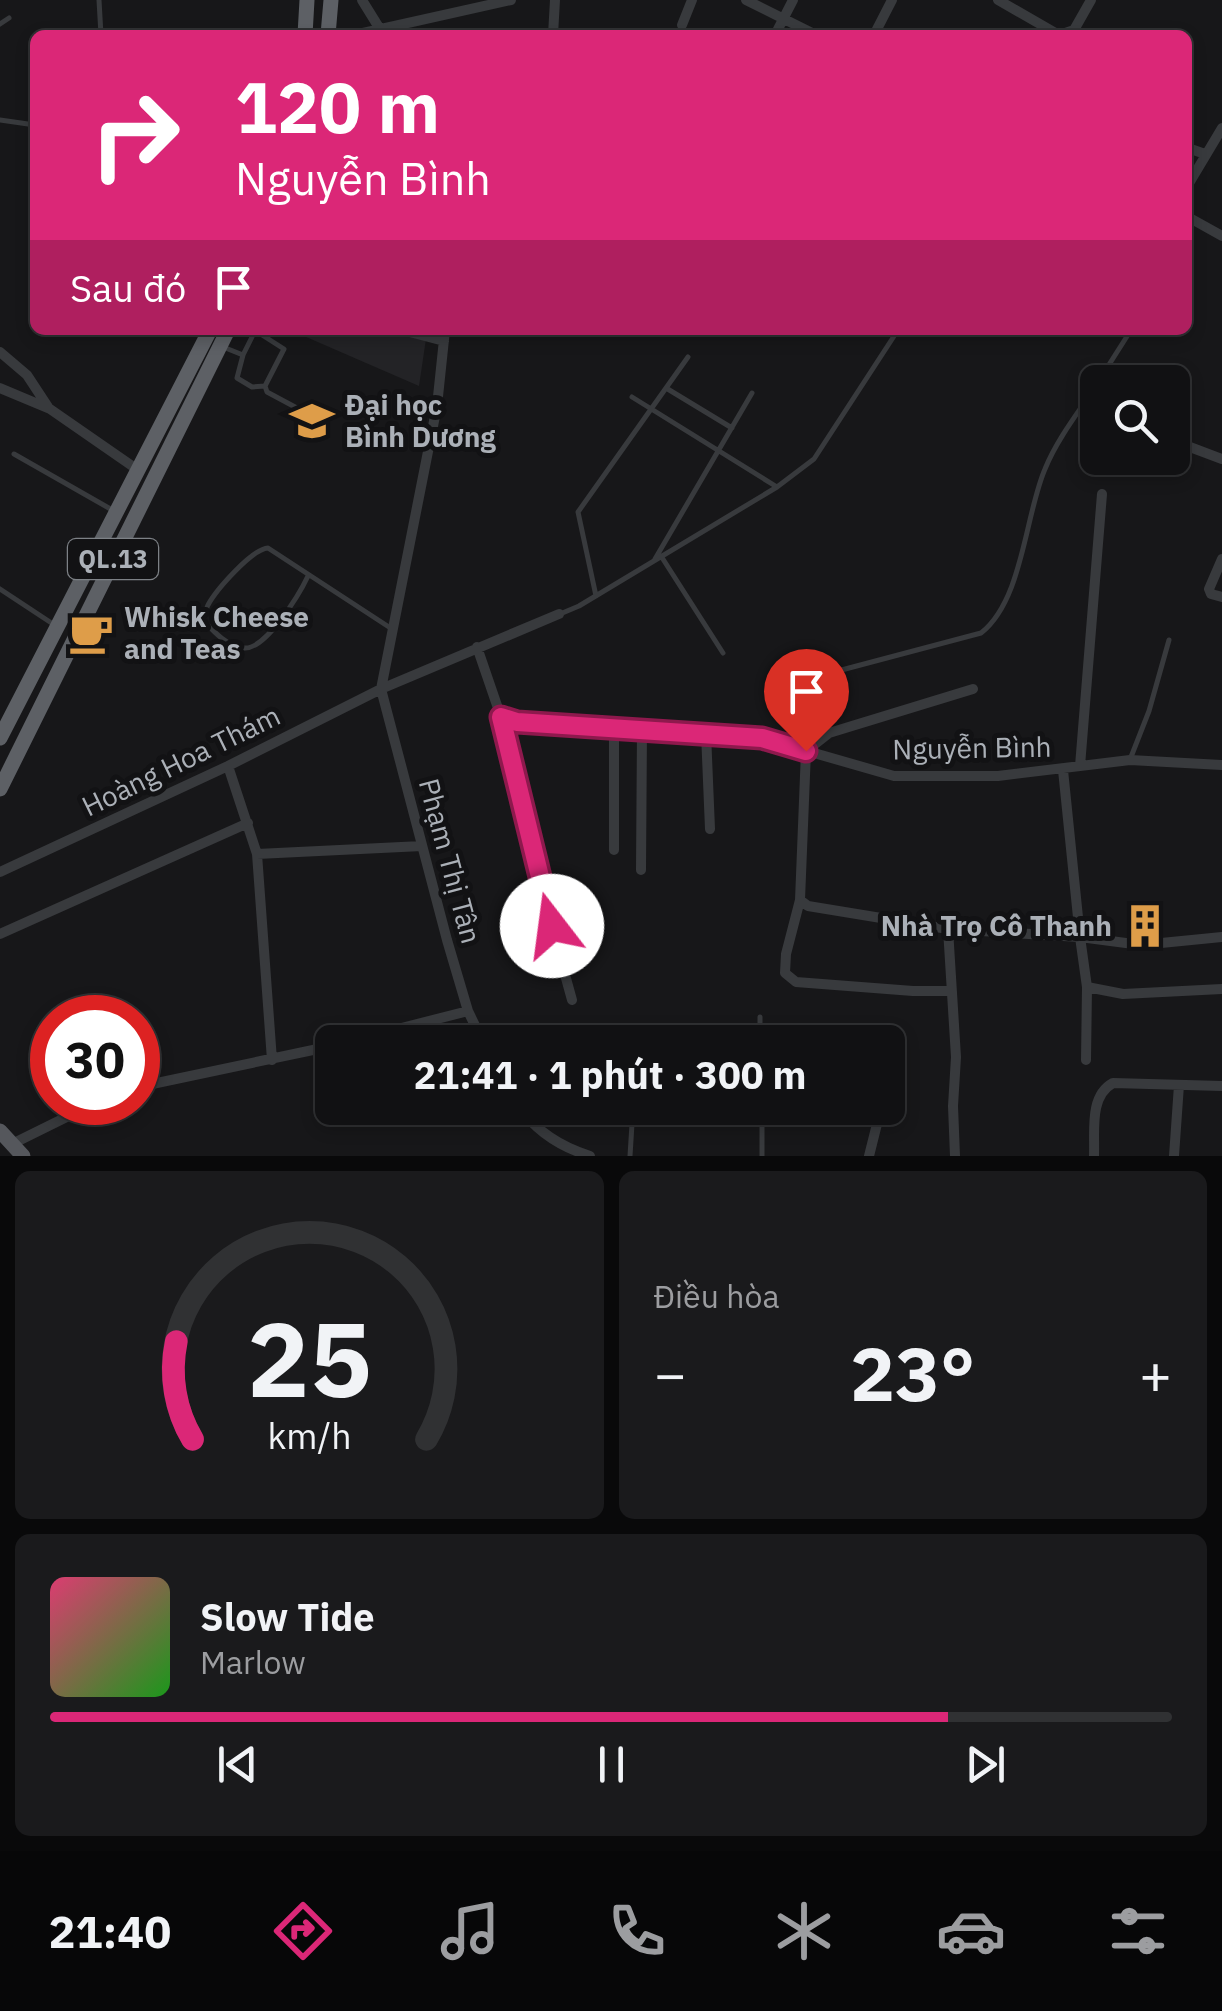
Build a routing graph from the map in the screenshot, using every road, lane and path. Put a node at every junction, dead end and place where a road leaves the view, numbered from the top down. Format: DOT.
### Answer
graph roads {
  1 [pos="99,0"];
  2 [pos="307,0"];
  3 [pos="331,0"];
  4 [pos="362,0"];
  5 [pos="511,0"];
  6 [pos="555,0"];
  7 [pos="692,0"];
  8 [pos="746,0"];
  9 [pos="792,0"];
  10 [pos="892,0"];
  11 [pos="998,0"];
  12 [pos="1092,0"];
  13 [pos="473,4"];
  14 [pos="9,18"];
  15 [pos="783,19"];
  16 [pos="0,24"];
  17 [pos="682,25"];
  18 [pos="101,30"];
  19 [pos="305,30"];
  20 [pos="328,30"];
  21 [pos="380,30"];
  22 [pos="391,30"];
  23 [pos="553,30"];
  24 [pos="778,30"];
  25 [pos="806,30"];
  26 [pos="877,30"];
  27 [pos="1051,30"];
  28 [pos="1071,30"];
  29 [pos="0,120"];
  30 [pos="30,124"];
  31 [pos="1222,128"];
  32 [pos="1192,149"];
  33 [pos="1205,154"];
  34 [pos="1192,178"];
  35 [pos="1192,219"];
  36 [pos="1222,236"];
  37 [pos="207,335"];
  38 [pos="226,335"];
  39 [pos="255,335"];
  40 [pos="261,335"];
  41 [pos="444,335"];
  42 [pos="895,335"];
  43 [pos="1128,335"];
  44 [pos="220,346"];
  45 [pos="0,352"];
  46 [pos="243,355"];
  47 [pos="688,357"];
  48 [pos="1109,365"];
  49 [pos="265,386"];
  50 [pos="0,388"];
  51 [pos="666,388"];
  52 [pos="752,393"];
  53 [pos="632,396"];
  54 [pos="652,409"];
  55 [pos="50,410"];
  56 [pos="1080,412"];
  57 [pos="325,423"];
  58 [pos="732,428"];
  59 [pos="1190,447"];
  60 [pos="718,451"];
  61 [pos="14,454"];
  62 [pos="1222,459"];
  63 [pos="138,470"];
  64 [pos="777,488"];
  65 [pos="1102,494"];
  66 [pos="116,513"];
  67 [pos="661,556"];
  68 [pos="1222,559"];
  69 [pos="653,562"];
  70 [pos="308,576"];
  71 [pos="0,590"];
  72 [pos="596,596"];
  73 [pos="1222,596"];
  74 [pos="559,614"];
  75 [pos="56,625"];
  76 [pos="395,630"];
  77 [pos="1170,640"];
  78 [pos="478,647"];
  79 [pos="723,653"];
  80 [pos="798,678"];
  81 [pos="381,689"];
  82 [pos="974,689"];
  83 [pos="501,717"];
  84 [pos="614,728"];
  85 [pos="642,730"];
  86 [pos="706,734"];
  87 [pos="0,738"];
  88 [pos="806,751"];
  89 [pos="1130,760"];
  90 [pos="1222,765"];
  91 [pos="228,766"];
  92 [pos="1080,766"];
  93 [pos="1063,770"];
  94 [pos="0,789"];
  95 [pos="248,823"];
  96 [pos="710,830"];
  97 [pos="422,846"];
  98 [pos="614,850"];
  99 [pos="257,854"];
  100 [pos="641,870"];
  101 [pos="0,872"];
  102 [pos="800,900"];
  103 [pos="948,929"];
  104 [pos="0,934"];
  105 [pos="1080,937"];
  106 [pos="1222,937"];
  107 [pos="1087,987"];
  108 [pos="1222,989"];
  109 [pos="952,991"];
  110 [pos="572,1000"];
  111 [pos="468,1011"];
  112 [pos="760,1016"];
  113 [pos="413,1025"];
  114 [pos="475,1025"];
  115 [pos="760,1025"];
  116 [pos="315,1050"];
  117 [pos="272,1060"];
  118 [pos="1086,1060"];
  119 [pos="160,1083"];
  120 [pos="1178,1085"];
  121 [pos="1222,1086"];
  122 [pos="59,1125"];
  123 [pos="536,1125"];
  124 [pos="631,1125"];
  125 [pos="762,1125"];
  126 [pos="877,1125"];
  127 [pos="0,1131"];
  128 [pos="18,1150"];
  129 [pos="590,1156"];
  130 [pos="630,1156"];
  131 [pos="762,1156"];
  132 [pos="869,1156"];
  133 [pos="956,1156"];
  134 [pos="1094,1156"];
  135 [pos="1174,1156"];
  1 -- 18 [label="lane"];
  2 -- 19 [label="highway"];
  3 -- 20 [label="highway"];
  4 -- 21 [label="street"];
  5 -- 13 [label="street"];
  6 -- 23 [label="street"];
  7 -- 17 [label="street"];
  8 -- 15 [label="street"];
  9 -- 15 [label="street"];
  10 -- 26 [label="street"];
  11 -- 27 [label="street"];
  12 -- 28 [label="street"];
  13 -- 22 [label="street"];
  14 -- 16 [label="lane"];
  15 -- 24 [label="street"];
  15 -- 25 [label="street"];
  29 -- 30 [label="lane"];
  31 -- 33 [label="street"];
  32 -- 33 [label="street"];
  33 -- 34 [label="street"];
  35 -- 36 [label="street"];
  37 -- 63 [label="highway, QL.13"];
  38 -- 44 [label="highway, QL.13"];
  39 -- 46 [label="lane"];
  40 -- 49 [label="lane"];
  41 -- 76 [label="street"];
  42 -- 64 [label="lane"];
  43 -- 48 [label="lane"];
  44 -- 46 [label="lane"];
  44 -- 94 [label="highway, QL.13"];
  45 -- 55 [label="street"];
  46 -- 49 [label="lane"];
  47 -- 51 [label="lane"];
  49 -- 57 [label="lane"];
  50 -- 55 [label="street"];
  51 -- 54 [label="lane"];
  51 -- 58 [label="lane"];
  52 -- 58 [label="lane"];
  53 -- 54 [label="lane"];
  54 -- 60 [label="lane"];
  54 -- 72 [label="lane"];
  55 -- 63 [label="street"];
  56 -- 80 [label="lane"];
  58 -- 60 [label="lane"];
  59 -- 62 [label="street"];
  60 -- 64 [label="lane"];
  60 -- 69 [label="lane"];
  61 -- 66 [label="lane"];
  63 -- 66 [label="highway, QL.13"];
  64 -- 67 [label="lane"];
  65 -- 92 [label="street"];
  66 -- 75 [label="highway, QL.13"];
  67 -- 69 [label="lane"];
  67 -- 79 [label="lane"];
  68 -- 73 [label="street"];
  69 -- 72 [label="lane"];
  70 -- 70 [label="lane"];
  70 -- 76 [label="lane"];
  71 -- 75 [label="lane"];
  72 -- 74 [label="lane"];
  74 -- 78 [label="street, Hoàng Hoa Thám"];
  75 -- 87 [label="highway, QL.13"];
  76 -- 81 [label="street"];
  77 -- 89 [label="lane"];
  78 -- 81 [label="street, Hoàng Hoa Thám"];
  78 -- 83 [label="street"];
  81 -- 91 [label="street, Hoàng Hoa Thám"];
  81 -- 97 [label="street, Phạm Thị Tân"];
  82 -- 88 [label="street"];
  83 -- 84 [label="street, Nguyễn Bình"];
  83 -- 110 [label="street"];
  84 -- 85 [label="street, Nguyễn Bình"];
  84 -- 98 [label="street"];
  85 -- 86 [label="street, Nguyễn Bình"];
  85 -- 100 [label="street"];
  86 -- 88 [label="street, Nguyễn Bình"];
  86 -- 96 [label="street"];
  88 -- 93 [label="street, Nguyễn Bình"];
  88 -- 102 [label="street"];
  89 -- 90 [label="street, Nguyễn Bình"];
  89 -- 92 [label="street, Nguyễn Bình"];
  91 -- 95 [label="street"];
  91 -- 101 [label="street, Hoàng Hoa Thám"];
  92 -- 93 [label="street, Nguyễn Bình"];
  93 -- 105 [label="street"];
  95 -- 99 [label="street"];
  95 -- 104 [label="street"];
  97 -- 99 [label="street"];
  97 -- 111 [label="street, Phạm Thị Tân"];
  99 -- 117 [label="street"];
  102 -- 103 [label="street"];
  102 -- 109 [label="street"];
  103 -- 105 [label="street"];
  103 -- 109 [label="street"];
  105 -- 106 [label="street"];
  105 -- 107 [label="street"];
  107 -- 108 [label="street"];
  107 -- 118 [label="street"];
  109 -- 133 [label="street"];
  111 -- 113 [label="street"];
  111 -- 114 [label="street, Phạm Thị Tân"];
  112 -- 115 [label="lane"];
  116 -- 117 [label="street"];
  117 -- 119 [label="street"];
  120 -- 121 [label="street"];
  120 -- 134 [label="street"];
  120 -- 135 [label="street"];
  122 -- 128 [label="street"];
  123 -- 129 [label="street"];
  124 -- 130 [label="lane"];
  125 -- 131 [label="lane"];
  126 -- 132 [label="street"];
  127 -- 128 [label="main road"];
}
